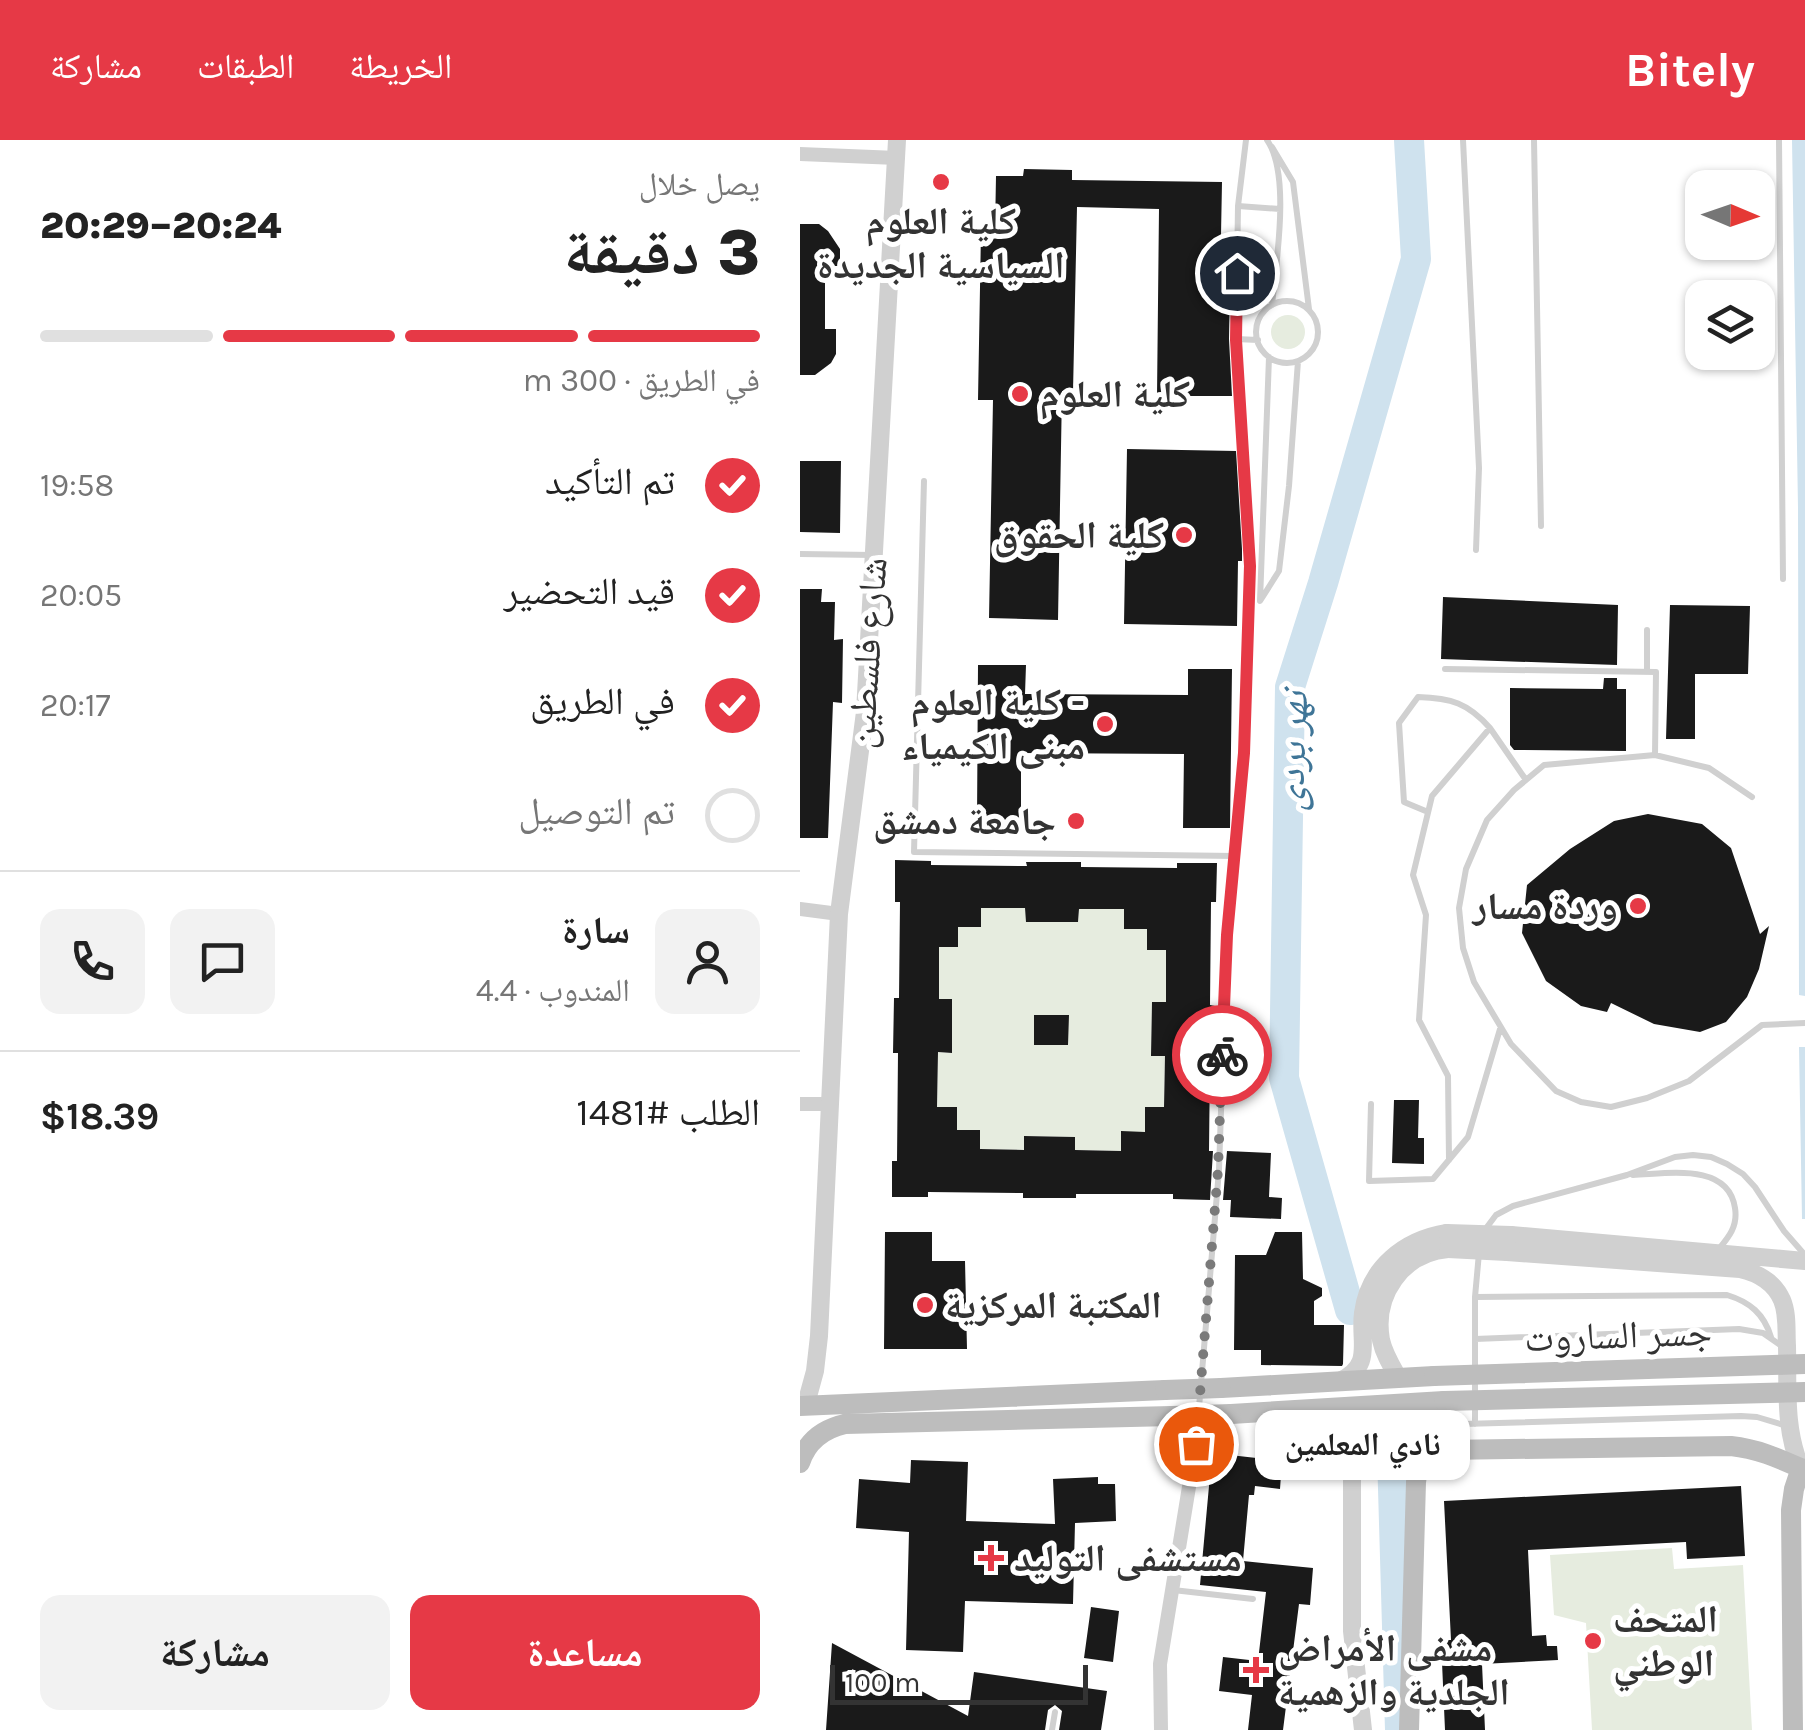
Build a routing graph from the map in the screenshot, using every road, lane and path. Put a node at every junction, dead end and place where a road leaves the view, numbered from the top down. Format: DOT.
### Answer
graph roads {
  1 [pos="1246,140"];
  2 [pos="1464,140"];
  3 [pos="1534,140"];
  4 [pos="1779,140"];
  5 [pos="1269,143"];
  6 [pos="897,149"];
  7 [pos="800,154"];
  8 [pos="1238,206"];
  9 [pos="1280,209"];
  10 [pos="1272,305"];
  11 [pos="1309,310"];
  12 [pos="1236,340"];
  13 [pos="1258,340"];
  14 [pos="1269,356"];
  15 [pos="1298,361"];
  16 [pos="924,481"];
  17 [pos="1541,526"];
  18 [pos="1476,550"];
  19 [pos="800,554"];
  20 [pos="874,556"];
  21 [pos="1783,579"];
  22 [pos="1647,630"];
  23 [pos="1444,669"];
  24 [pos="1647,671"];
  25 [pos="1490,728"];
  26 [pos="1656,754"];
  27 [pos="1526,780"];
  28 [pos="1752,797"];
  29 [pos="1428,812"];
  30 [pos="1236,856"];
  31 [pos="800,909"];
  32 [pos="839,914"];
  33 [pos="1802,1023"];
  34 [pos="1500,1028"];
  35 [pos="800,1104"];
  36 [pos="829,1104"];
  37 [pos="1370,1104"];
  38 [pos="1449,1160"];
  39 [pos="1627,1175"];
  40 [pos="1447,1241"];
  41 [pos="1509,1244"];
  42 [pos="1716,1252"];
  43 [pos="1805,1258"];
  44 [pos="1475,1298"];
  45 [pos="1772,1337"];
  46 [pos="1474,1339"];
  47 [pos="1787,1350"];
  48 [pos="1805,1364"];
  49 [pos="1398,1376"];
  50 [pos="1340,1381"];
  51 [pos="1805,1392"];
  52 [pos="1384,1404"];
  53 [pos="803,1405"];
  54 [pos="1292,1410"];
  55 [pos="1475,1424"];
  56 [pos="1789,1426"];
  57 [pos="1196,1444"];
  58 [pos="800,1463"];
  59 [pos="1420,1465"];
  60 [pos="1352,1468"];
  61 [pos="1803,1469"];
  62 [pos="1172,1590"];
  63 [pos="1253,1599"];
  64 [pos="1056,1712"];
  65 [pos="1052,1730"];
  66 [pos="1160,1730"];
  67 [pos="1363,1730"];
  68 [pos="1409,1730"];
  69 [pos="1794,1730"];
  1 -- 8 [label="lane"];
  2 -- 18 [label="lane"];
  3 -- 17 [label="lane"];
  4 -- 21 [label="lane"];
  5 -- 9 [label="lane"];
  5 -- 11 [label="lane"];
  6 -- 7 [label="street"];
  6 -- 20 [label="street, شارع فلسطين"];
  8 -- 9 [label="lane"];
  8 -- 12 [label="lane"];
  9 -- 10 [label="lane"];
  10 -- 11 [label="lane"];
  10 -- 13 [label="lane"];
  11 -- 15 [label="lane"];
  12 -- 13 [label="lane"];
  12 -- 30 [label="lane"];
  13 -- 14 [label="lane"];
  14 -- 15 [label="lane"];
  14 -- 15 [label="lane"];
  16 -- 30 [label="lane"];
  19 -- 20 [label="lane"];
  20 -- 32 [label="street, شارع فلسطين"];
  22 -- 24 [label="lane"];
  23 -- 24 [label="lane"];
  24 -- 26 [label="lane"];
  25 -- 27 [label="lane"];
  25 -- 29 [label="lane"];
  25 -- 29 [label="lane"];
  26 -- 27 [label="lane"];
  26 -- 28 [label="lane"];
  27 -- 34 [label="lane"];
  29 -- 38 [label="lane"];
  30 -- 57 [label="lane"];
  31 -- 32 [label="street"];
  32 -- 36 [label="street, شارع فلسطين"];
  33 -- 34 [label="lane"];
  34 -- 38 [label="lane"];
  35 -- 36 [label="street"];
  36 -- 53 [label="street, شارع فلسطين"];
  37 -- 38 [label="lane"];
  39 -- 42 [label="lane"];
  39 -- 43 [label="lane"];
  39 -- 44 [label="lane"];
  40 -- 41 [label="street, bridge"];
  40 -- 49 [label="street"];
  40 -- 50 [label="street"];
  41 -- 42 [label="street"];
  41 -- 47 [label="street"];
  42 -- 43 [label="street"];
  44 -- 45 [label="lane"];
  44 -- 46 [label="lane"];
  45 -- 46 [label="lane"];
  45 -- 47 [label="lane"];
  46 -- 55 [label="lane"];
  47 -- 56 [label="street"];
  48 -- 49 [label="main road, جسر الساروت, bridge"];
  49 -- 50 [label="main road, جسر الساروت"];
  50 -- 53 [label="main road, جسر الساروت, bridge"];
  51 -- 52 [label="main road, جسر الساروت, bridge"];
  52 -- 54 [label="main road, جسر الساروت"];
  52 -- 60 [label="street"];
  54 -- 58 [label="main road, جسر الساروت, bridge"];
  54 -- 60 [label="street"];
  55 -- 56 [label="lane"];
  55 -- 59 [label="lane"];
  56 -- 61 [label="street"];
  57 -- 62 [label="street"];
  59 -- 61 [label="main road"];
  59 -- 68 [label="main road"];
  60 -- 67 [label="street"];
  61 -- 69 [label="main road"];
  62 -- 63 [label="lane"];
  62 -- 66 [label="street"];
  64 -- 65 [label="lane"];
}
